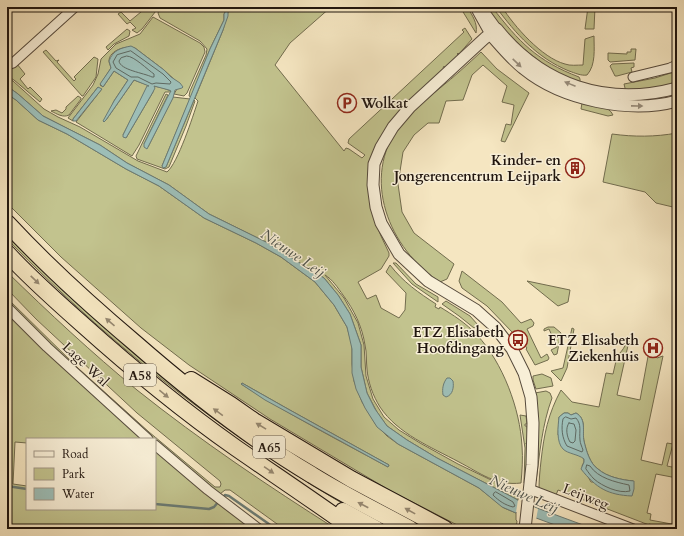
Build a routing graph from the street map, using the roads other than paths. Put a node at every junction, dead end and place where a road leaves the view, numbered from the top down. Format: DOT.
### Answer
graph roads {
  1 [pos="75,7"];
  2 [pos="475,7"];
  3 [pos="481,7"];
  4 [pos="491,34"];
  5 [pos="7,65"];
  6 [pos="677,65"];
  7 [pos="633,77"];
  8 [pos="677,88"];
  9 [pos="677,101"];
  10 [pos="7,223"];
  11 [pos="7,252"];
  12 [pos="7,307"];
  13 [pos="140,348"];
  14 [pos="147,438"];
  15 [pos="156,446"];
  16 [pos="286,482"];
  17 [pos="529,493"];
  18 [pos="526,526"];
  19 [pos="259,529"];
  20 [pos="353,529"];
  21 [pos="376,529"];
  22 [pos="410,529"];
  23 [pos="445,529"];
  24 [pos="633,529"];
  1 -- 5 [label="street"];
  2 -- 4 [label="street"];
  3 -- 4 [label="street"];
  8 -- 4 [label="street, one-way"];
  4 -- 9 [label="street, one-way"];
  4 -- 17 [label="street"];
  6 -- 7 [label="street"];
  13 -- 10 [label="highway, A58, one-way"];
  11 -- 16 [label="highway, A58, one-way"];
  12 -- 14 [label="street, Lage Wal"];
  22 -- 13 [label="highway, A65, one-way"];
  23 -- 13 [label="highway, A58, one-way"];
  15 -- 19 [label="street"];
  16 -- 20 [label="highway, A58"];
  16 -- 21 [label="highway"];
  17 -- 18 [label="street"];
  17 -- 24 [label="street, Leijweg"];
}
